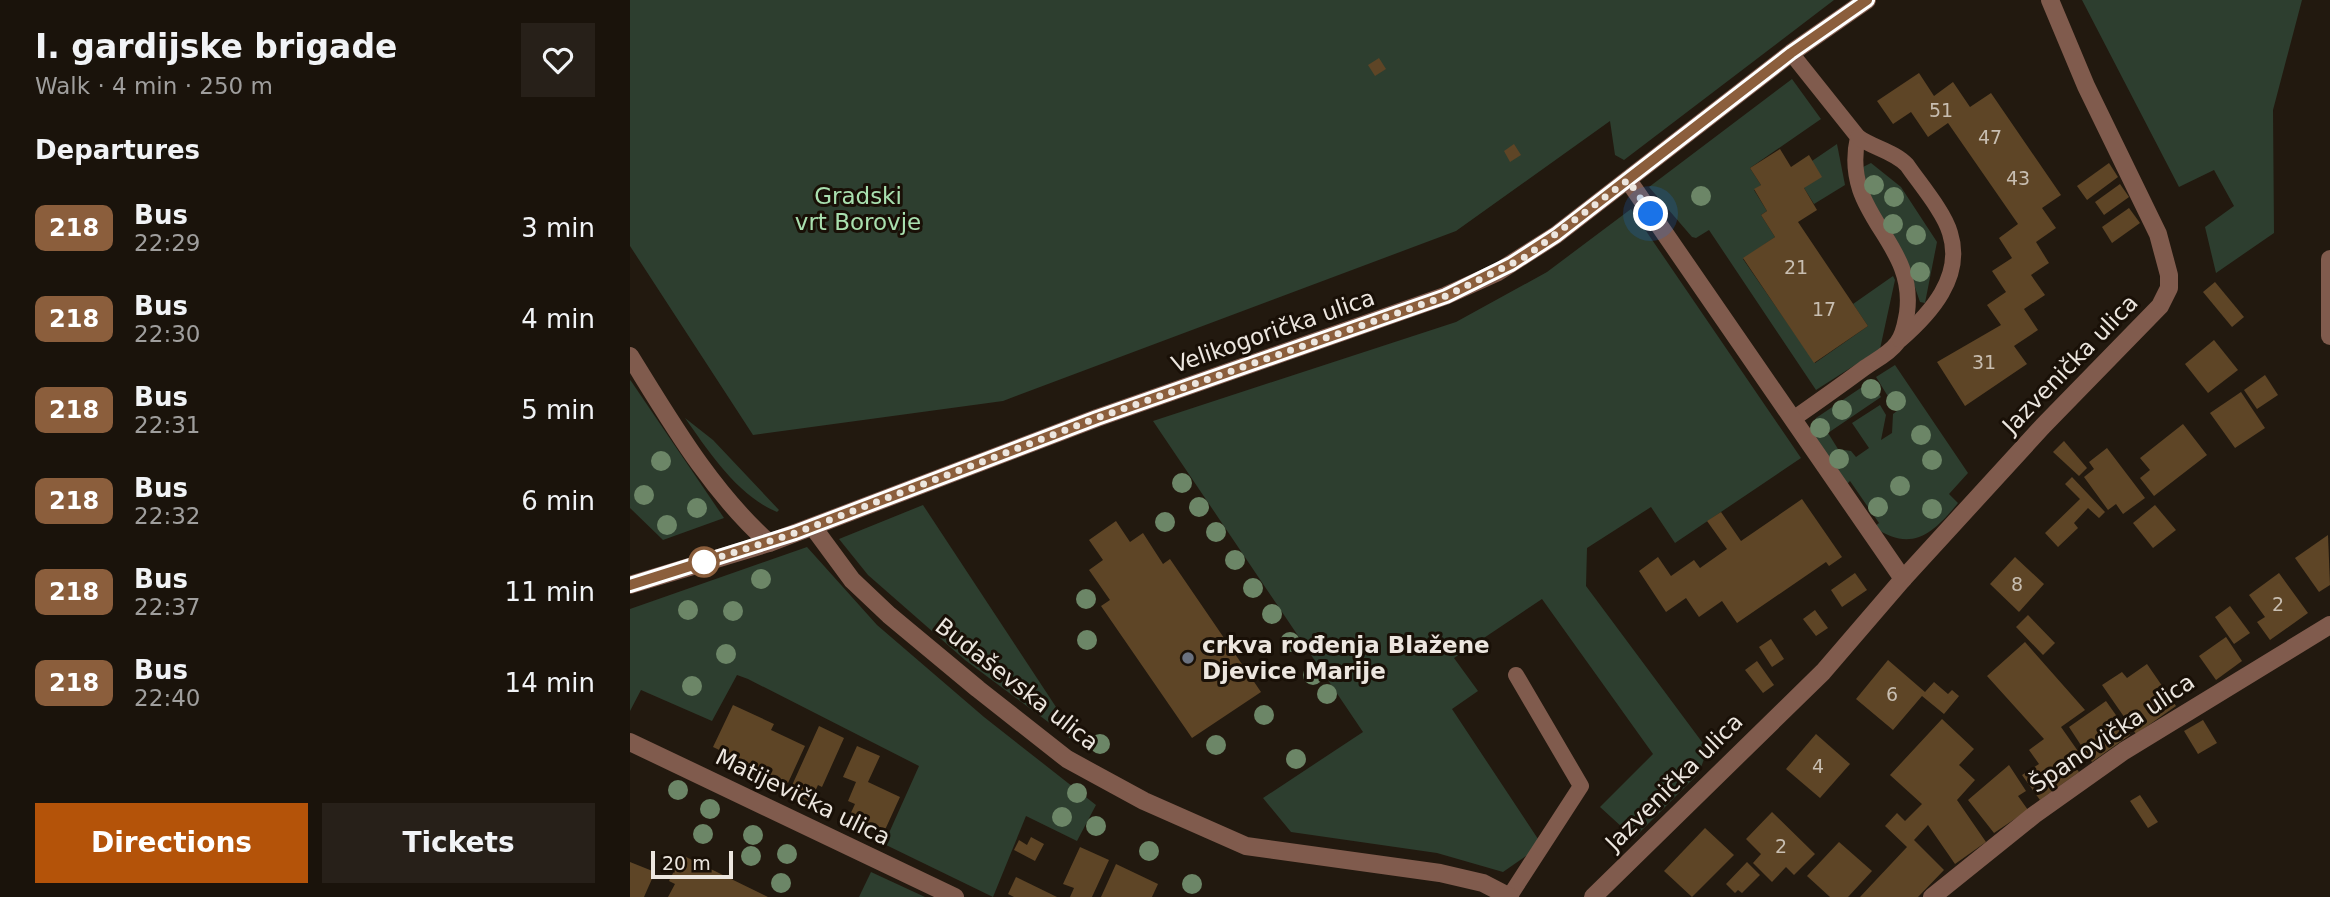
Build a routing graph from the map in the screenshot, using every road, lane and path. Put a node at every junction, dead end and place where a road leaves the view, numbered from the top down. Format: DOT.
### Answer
graph roads {
  1 [pos="1867,0"];
  2 [pos="2050,0"];
  3 [pos="1791,53"];
  4 [pos="1858,137"];
  5 [pos="1628,180"];
  6 [pos="2330,259"];
  7 [pos="2330,336"];
  8 [pos="1898,343"];
  9 [pos="630,356"];
  10 [pos="1793,419"];
  11 [pos="813,527"];
  12 [pos="769,543"];
  13 [pos="1903,579"];
  14 [pos="630,585"];
  15 [pos="2330,625"];
  16 [pos="1516,675"];
  17 [pos="630,742"];
  18 [pos="955,897"];
  19 [pos="1509,897"];
  20 [pos="1593,897"];
  21 [pos="1932,897"];
  1 -- 3 [label="street, Velikogorička ulica"];
  2 -- 13 [label="street, Jazvenička ulica"];
  3 -- 4 [label="lane"];
  3 -- 5 [label="street, Velikogorička ulica"];
  4 -- 8 [label="lane"];
  4 -- 8 [label="lane"];
  5 -- 10 [label="street"];
  5 -- 11 [label="street, Velikogorička ulica"];
  6 -- 7 [label="street"];
  8 -- 10 [label="lane"];
  9 -- 12 [label="street"];
  10 -- 13 [label="street"];
  11 -- 12 [label="street, Velikogorička ulica"];
  11 -- 19 [label="street, Budaševska ulica"];
  12 -- 14 [label="street, Velikogorička ulica"];
  13 -- 20 [label="street, Jazvenička ulica"];
  15 -- 21 [label="street, Španovička ulica"];
  16 -- 19 [label="lane"];
  17 -- 18 [label="street, Matijevička ulica"];
}
